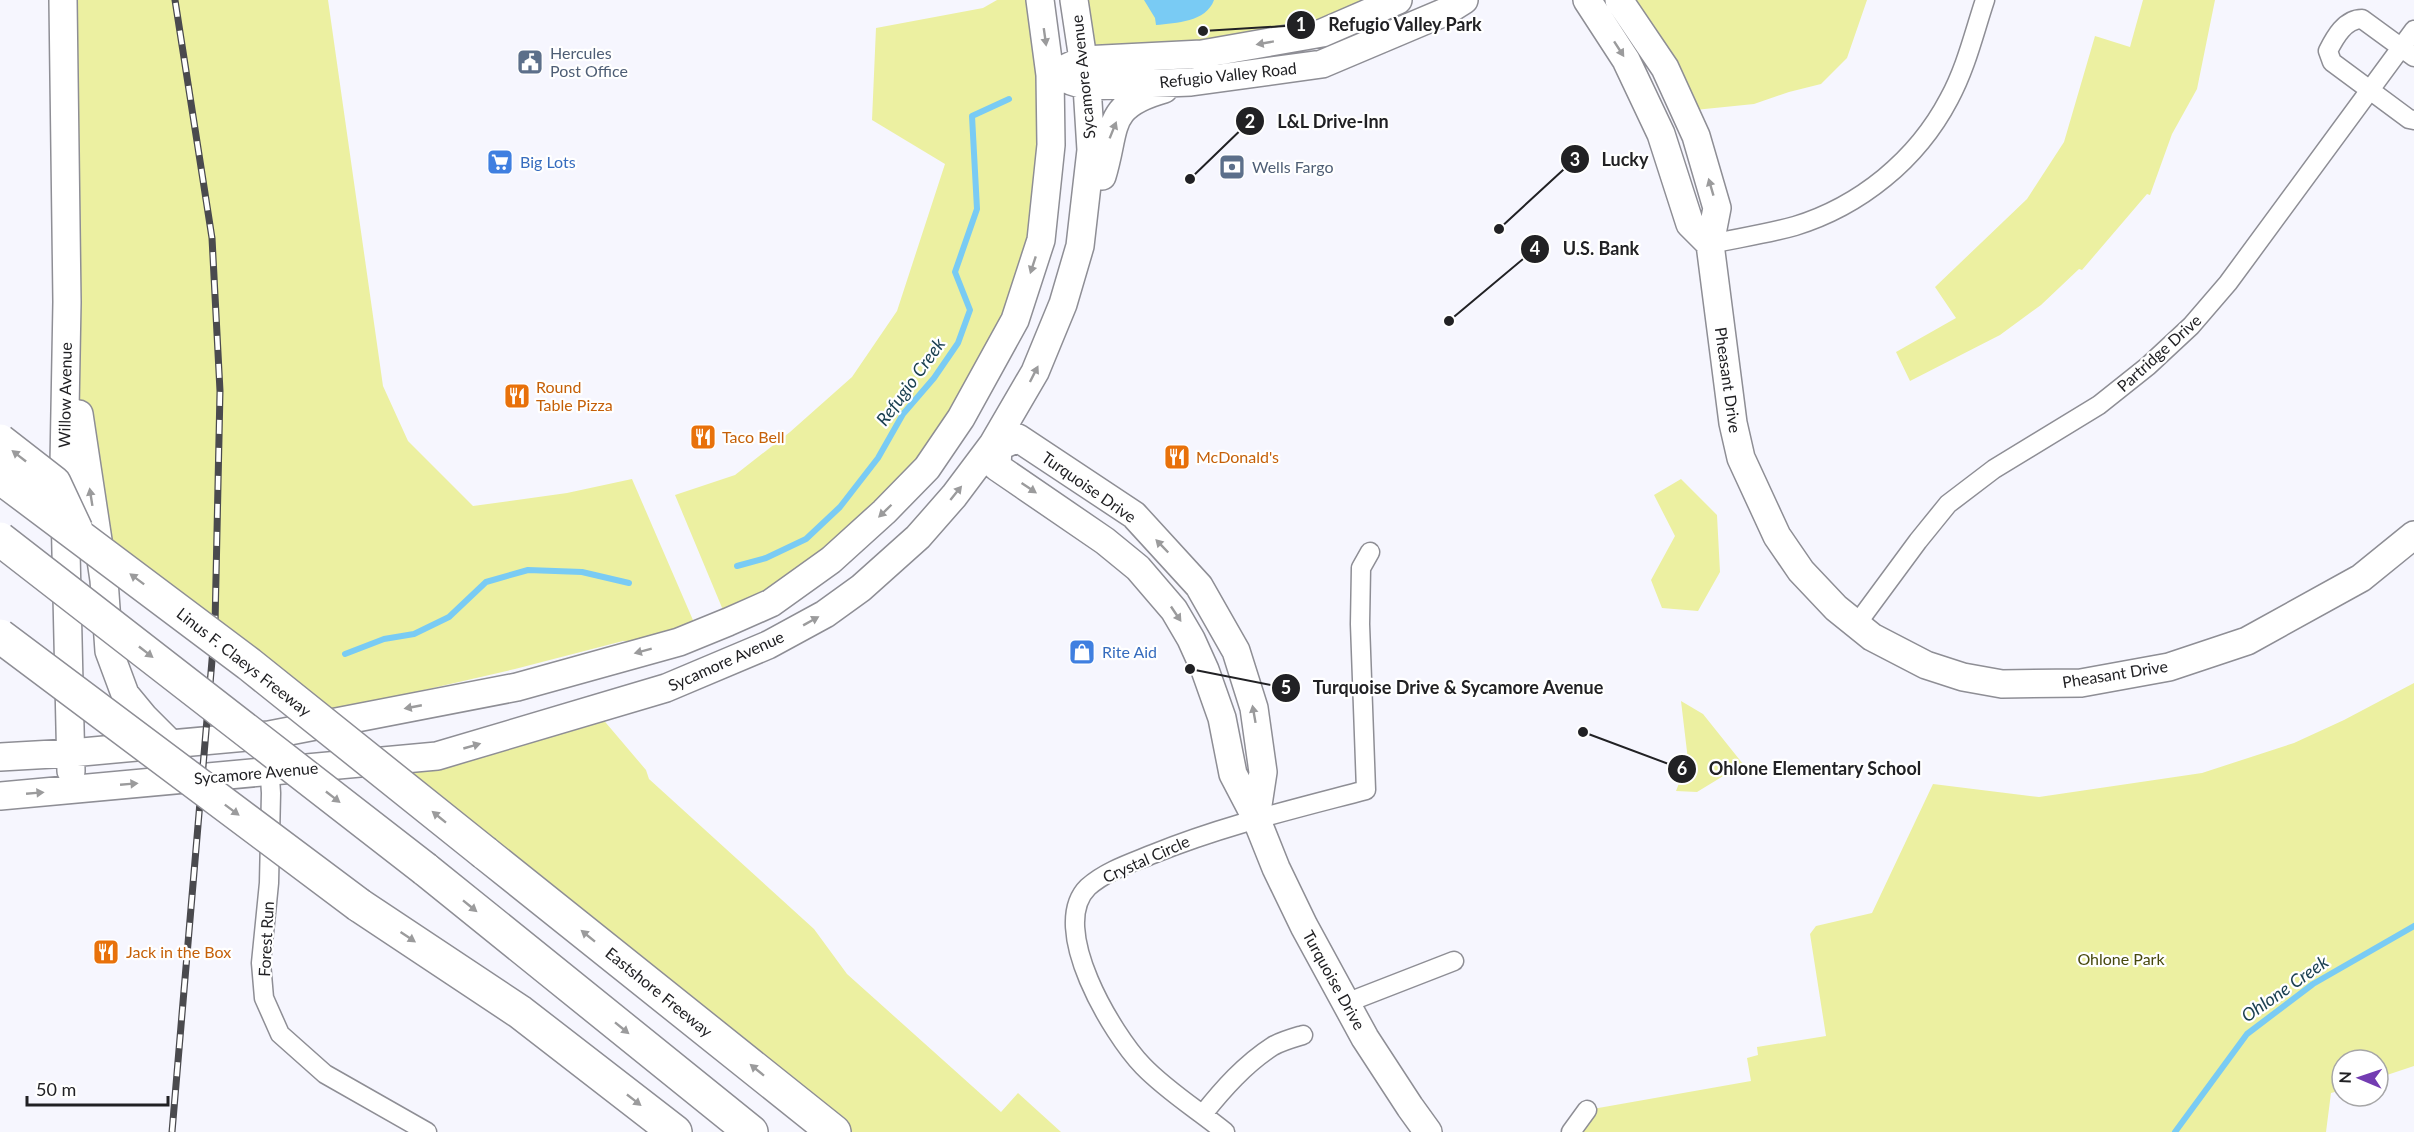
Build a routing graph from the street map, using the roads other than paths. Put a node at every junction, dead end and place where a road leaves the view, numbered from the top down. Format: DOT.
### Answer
graph roads {
  1 [pos="63,0"];
  2 [pos="1040,0"];
  3 [pos="1074,0"];
  4 [pos="1398,0"];
  5 [pos="1464,0"];
  6 [pos="1587,0"];
  7 [pos="1619,0"];
  8 [pos="1984,0"];
  9 [pos="2414,30"];
  10 [pos="2408,52"];
  11 [pos="1085,73"];
  12 [pos="1050,75"];
  13 [pos="1191,82"];
  14 [pos="2369,91"];
  15 [pos="2414,120"];
  16 [pos="1051,146"];
  17 [pos="1710,244"];
  18 [pos="1080,246"];
  19 [pos="1071,276"];
  20 [pos="67,302"];
  21 [pos="961,418"];
  22 [pos="0,441"];
  23 [pos="996,445"];
  24 [pos="0,477"];
  25 [pos="79,534"];
  26 [pos="2414,535"];
  27 [pos="0,539"];
  28 [pos="1370,552"];
  29 [pos="1856,625"];
  30 [pos="0,636"];
  31 [pos="269,735"];
  32 [pos="171,744"];
  33 [pos="70,753"];
  34 [pos="0,757"];
  35 [pos="269,771"];
  36 [pos="70,790"];
  37 [pos="0,796"];
  38 [pos="1256,818"];
  39 [pos="485,853"];
  40 [pos="1454,961"];
  41 [pos="1347,1003"];
  42 [pos="1303,1035"];
  43 [pos="1587,1110"];
  44 [pos="1203,1114"];
  45 [pos="427,1132"];
  46 [pos="675,1132"];
  47 [pos="751,1132"];
  48 [pos="834,1132"];
  49 [pos="1225,1132"];
  50 [pos="1428,1132"];
  51 [pos="1570,1132"];
  1 -- 20 [label="street, Willow Avenue"];
  2 -- 12 [label="street, Sycamore Avenue, one-way"];
  3 -- 11 [label="street, Sycamore Avenue"];
  4 -- 11 [label="street, Refugio Valley Road, one-way"];
  5 -- 13 [label="street, Refugio Valley Road"];
  6 -- 17 [label="street, one-way"];
  17 -- 7 [label="street, Pheasant Drive, one-way"];
  8 -- 17 [label="street"];
  9 -- 10 [label="street, Partridge Drive"];
  10 -- 14 [label="street, Partridge Drive"];
  10 -- 14 [label="street"];
  11 -- 12 [label="street, Refugio Valley Road"];
  11 -- 13 [label="street, Refugio Valley Road"];
  11 -- 18 [label="street, Sycamore Avenue"];
  12 -- 16 [label="street, Sycamore Avenue"];
  18 -- 13 [label="street, one-way"];
  14 -- 15 [label="street"];
  14 -- 29 [label="street, Partridge Drive"];
  16 -- 19 [label="street"];
  16 -- 21 [label="street, Sycamore Avenue, one-way"];
  17 -- 29 [label="street, Pheasant Drive"];
  18 -- 19 [label="street, Sycamore Avenue"];
  23 -- 19 [label="street, Sycamore Avenue, one-way"];
  32 -- 20 [label="street, one-way"];
  20 -- 33 [label="street, Willow Avenue"];
  21 -- 23 [label="street"];
  21 -- 31 [label="street, Sycamore Avenue, one-way"];
  25 -- 22 [label="highway, one-way, bridge"];
  35 -- 23 [label="street, Sycamore Avenue, one-way"];
  23 -- 38 [label="street, Turquoise Drive, one-way"];
  38 -- 23 [label="street, Turquoise Drive, one-way"];
  24 -- 25 [label="highway, Linus F. Claeys Freeway, bridge"];
  39 -- 25 [label="highway, Linus F. Claeys Freeway, one-way, bridge"];
  26 -- 29 [label="street, Pheasant Drive"];
  27 -- 47 [label="highway, one-way, bridge"];
  28 -- 38 [label="street, Crystal Circle"];
  30 -- 46 [label="highway, one-way, bridge"];
  31 -- 32 [label="street, Sycamore Avenue"];
  31 -- 35 [label="street, Forest Run"];
  32 -- 33 [label="street, Sycamore Avenue"];
  33 -- 34 [label="street, Sycamore Avenue"];
  33 -- 36 [label="street, Willow Avenue"];
  36 -- 35 [label="street, Sycamore Avenue, one-way"];
  35 -- 45 [label="street, Forest Run"];
  37 -- 36 [label="street, Sycamore Avenue, one-way"];
  38 -- 41 [label="street, Turquoise Drive"];
  38 -- 44 [label="street, Crystal Circle"];
  48 -- 39 [label="highway, Eastshore Freeway, one-way"];
  40 -- 41 [label="street"];
  41 -- 50 [label="street, Turquoise Drive"];
  42 -- 44 [label="street"];
  43 -- 51 [label="street"];
  44 -- 49 [label="street, Crystal Circle"];
}
